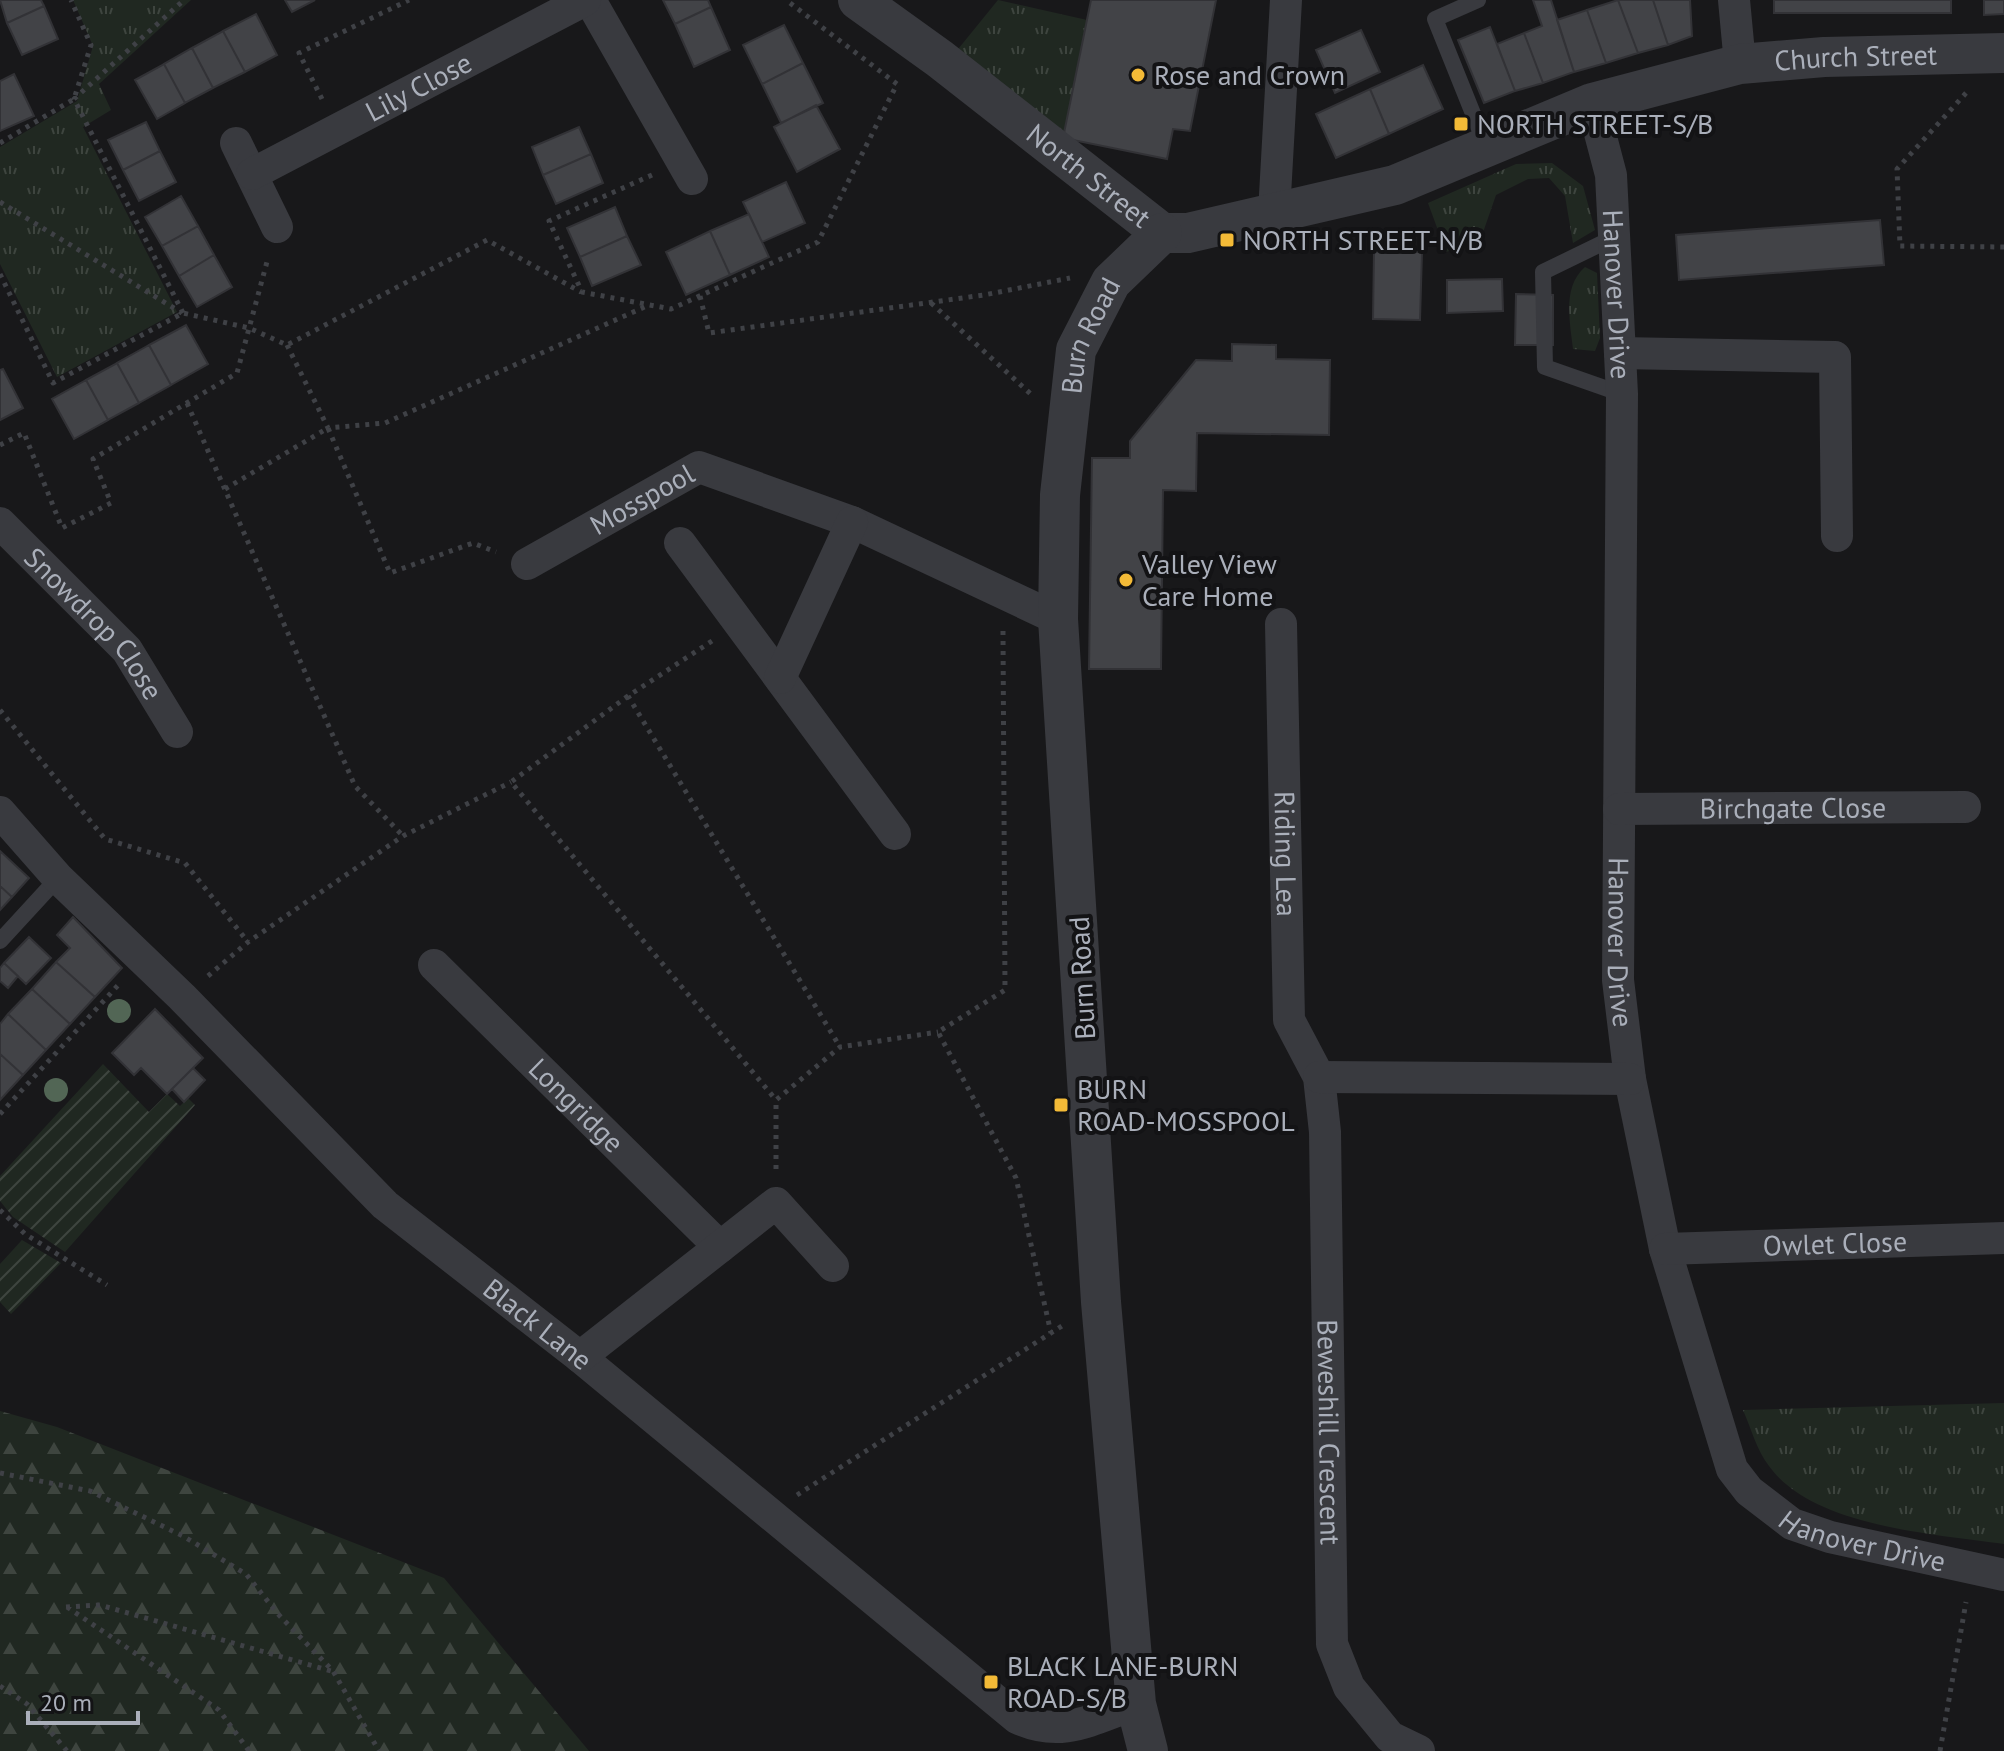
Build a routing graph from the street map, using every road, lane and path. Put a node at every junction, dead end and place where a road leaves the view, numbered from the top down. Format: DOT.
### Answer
graph roads {
  1 [pos="71,0"];
  2 [pos="184,0"];
  3 [pos="409,0"];
  4 [pos="786,0"];
  5 [pos="858,0"];
  6 [pos="1286,0"];
  7 [pos="1478,0"];
  8 [pos="1734,0"];
  9 [pos="571,3"];
  10 [pos="2003,53"];
  11 [pos="1723,68"];
  12 [pos="74,99"];
  13 [pos="1592,103"];
  14 [pos="336,129"];
  15 [pos="0,143"];
  16 [pos="236,143"];
  17 [pos="1486,147"];
  18 [pos="687,170"];
  19 [pos="252,174"];
  20 [pos="0,202"];
  21 [pos="1274,213"];
  22 [pos="277,227"];
  23 [pos="1162,233"];
  24 [pos="1615,237"];
  25 [pos="2004,247"];
  26 [pos="0,274"];
  27 [pos="1111,282"];
  28 [pos="582,292"];
  29 [pos="700,296"];
  30 [pos="930,302"];
  31 [pos="650,305"];
  32 [pos="183,313"];
  33 [pos="249,328"];
  34 [pos="287,345"];
  35 [pos="1620,353"];
  36 [pos="1622,394"];
  37 [pos="187,403"];
  38 [pos="328,428"];
  39 [pos="1068,429"];
  40 [pos="0,445"];
  41 [pos="225,489"];
  42 [pos="852,522"];
  43 [pos="0,523"];
  44 [pos="1837,536"];
  45 [pos="680,543"];
  46 [pos="527,564"];
  47 [pos="1003,594"];
  48 [pos="1058,619"];
  49 [pos="739,623"];
  50 [pos="1281,624"];
  51 [pos="780,678"];
  52 [pos="628,696"];
  53 [pos="0,710"];
  54 [pos="177,732"];
  55 [pos="511,782"];
  56 [pos="1965,807"];
  57 [pos="1619,809"];
  58 [pos="0,812"];
  59 [pos="895,834"];
  60 [pos="403,836"];
  61 [pos="58,878"];
  62 [pos="0,941"];
  63 [pos="248,942"];
  64 [pos="434,965"];
  65 [pos="128,975"];
  66 [pos="182,997"];
  67 [pos="938,1032"];
  68 [pos="840,1047"];
  69 [pos="1319,1077"];
  70 [pos="1630,1079"];
  71 [pos="776,1100"];
  72 [pos="0,1114"];
  73 [pos="776,1203"];
  74 [pos="0,1210"];
  75 [pos="2004,1238"];
  76 [pos="720,1247"];
  77 [pos="1665,1249"];
  78 [pos="833,1266"];
  79 [pos="107,1285"];
  80 [pos="1101,1302"];
  81 [pos="1051,1333"];
  82 [pos="580,1357"];
  83 [pos="0,1473"];
  84 [pos="769,1513"];
  85 [pos="1973,1568"];
  86 [pos="2004,1575"];
  87 [pos="333,1671"];
  88 [pos="0,1686"];
  89 [pos="1136,1704"];
  90 [pos="67,1751"];
  91 [pos="249,1751"];
  92 [pos="379,1751"];
  93 [pos="1148,1751"];
  94 [pos="1419,1751"];
  95 [pos="1940,1751"];
  1 -- 12 [label="path"];
  2 -- 12 [label="path"];
  3 -- 14 [label="path"];
  4 -- 29 [label="path"];
  5 -- 23 [label="street, North Street"];
  6 -- 21 [label="street"];
  7 -- 17 [label="lane"];
  8 -- 11 [label="street"];
  9 -- 14 [label="street, Lily Close"];
  9 -- 18 [label="street"];
  10 -- 11 [label="street, Church Street"];
  10 -- 25 [label="path"];
  11 -- 13 [label="street, Church Street"];
  12 -- 15 [label="path"];
  12 -- 32 [label="path"];
  13 -- 17 [label="street, North Street"];
  13 -- 24 [label="street, Hanover Drive"];
  14 -- 19 [label="street, Lily Close"];
  16 -- 19 [label="street"];
  17 -- 21 [label="street, North Street"];
  18 -- 28 [label="path"];
  19 -- 22 [label="street"];
  20 -- 32 [label="path"];
  21 -- 23 [label="street, North Street"];
  22 -- 33 [label="path"];
  23 -- 27 [label="street, Burn Road"];
  24 -- 35 [label="street, Hanover Drive"];
  24 -- 36 [label="lane"];
  26 -- 32 [label="path"];
  27 -- 30 [label="path"];
  27 -- 39 [label="street, Burn Road"];
  28 -- 31 [label="path"];
  28 -- 34 [label="path"];
  29 -- 30 [label="path"];
  29 -- 31 [label="path"];
  30 -- 39 [label="path"];
  31 -- 38 [label="path"];
  32 -- 33 [label="path"];
  33 -- 34 [label="path"];
  33 -- 37 [label="path"];
  34 -- 38 [label="path"];
  35 -- 36 [label="street, Hanover Drive"];
  35 -- 44 [label="street"];
  36 -- 57 [label="street, Hanover Drive"];
  37 -- 40 [label="path"];
  37 -- 41 [label="path"];
  38 -- 41 [label="path"];
  38 -- 46 [label="path"];
  39 -- 48 [label="street, Burn Road"];
  41 -- 60 [label="path"];
  42 -- 46 [label="street, Mosspool"];
  42 -- 47 [label="street, Mosspool"];
  42 -- 51 [label="street"];
  43 -- 54 [label="street, Snowdrop Close"];
  45 -- 49 [label="street, Mosspool"];
  47 -- 48 [label="street, Mosspool"];
  47 -- 67 [label="path"];
  48 -- 80 [label="street, Burn Road"];
  49 -- 51 [label="street, Mosspool"];
  49 -- 52 [label="path"];
  50 -- 69 [label="street, Riding Lea"];
  51 -- 59 [label="street, Mosspool"];
  52 -- 55 [label="path"];
  52 -- 68 [label="path"];
  53 -- 63 [label="path"];
  55 -- 60 [label="path"];
  55 -- 71 [label="path"];
  56 -- 57 [label="street, Birchgate Close"];
  57 -- 70 [label="street, Hanover Drive"];
  58 -- 61 [label="street, Black Lane"];
  60 -- 63 [label="path"];
  61 -- 62 [label="lane"];
  61 -- 66 [label="street, Black Lane"];
  63 -- 66 [label="path"];
  64 -- 76 [label="street, Longridge"];
  65 -- 72 [label="path"];
  66 -- 82 [label="street, Black Lane"];
  67 -- 68 [label="path"];
  67 -- 81 [label="path"];
  68 -- 71 [label="path"];
  69 -- 70 [label="street"];
  69 -- 94 [label="street, Beweshill Crescent"];
  70 -- 77 [label="street, Hanover Drive"];
  71 -- 73 [label="path"];
  73 -- 76 [label="street"];
  73 -- 78 [label="street"];
  74 -- 79 [label="path"];
  75 -- 77 [label="street, Owlet Close"];
  76 -- 82 [label="street"];
  77 -- 85 [label="street, Hanover Drive"];
  80 -- 81 [label="path"];
  80 -- 89 [label="street, Burn Road"];
  81 -- 84 [label="path"];
  82 -- 84 [label="street, Black Lane"];
  83 -- 87 [label="path"];
  84 -- 89 [label="street, Black Lane"];
  85 -- 86 [label="street, Hanover Drive"];
  85 -- 95 [label="path"];
  87 -- 91 [label="path"];
  87 -- 92 [label="path"];
  88 -- 90 [label="path"];
  89 -- 93 [label="street, Burn Road"];
}
